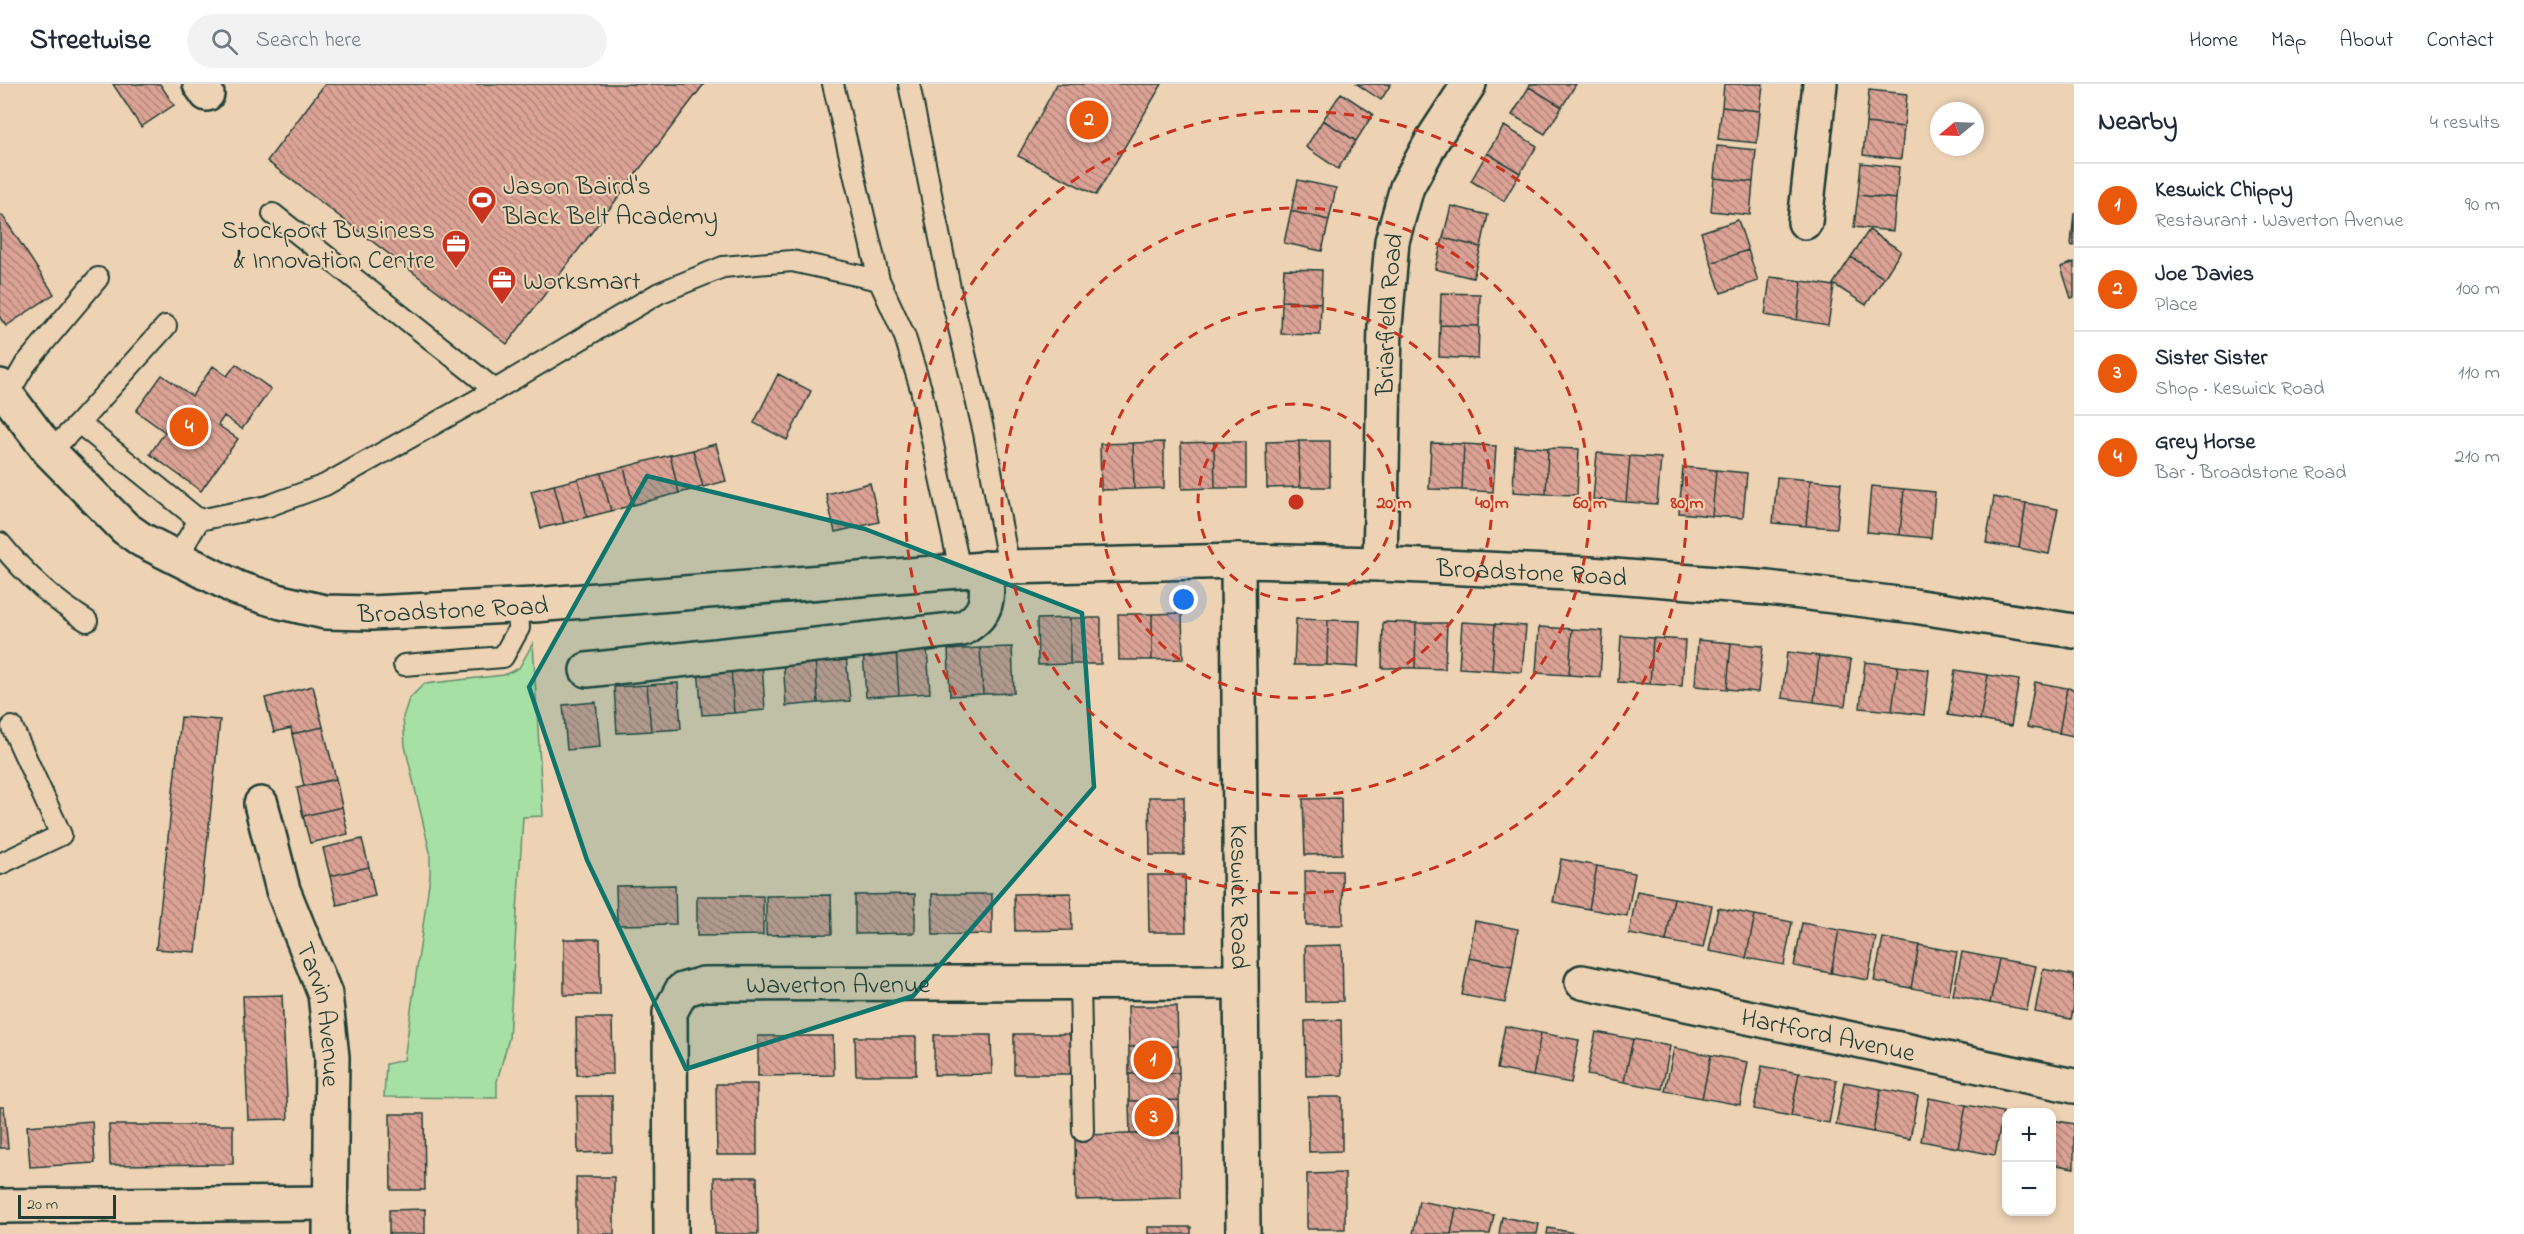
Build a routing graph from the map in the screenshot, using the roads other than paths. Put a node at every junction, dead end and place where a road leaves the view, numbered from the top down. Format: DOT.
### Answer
graph roads {
  1 [pos="833,84"];
  2 [pos="909,84"];
  3 [pos="1469,84"];
  4 [pos="1820,84"];
  5 [pos="273,214"];
  6 [pos="1805,222"];
  7 [pos="98,278"];
  8 [pos="879,280"];
  9 [pos="166,326"];
  10 [pos="495,390"];
  11 [pos="4,391"];
  12 [pos="79,423"];
  13 [pos="50,452"];
  14 [pos="198,520"];
  15 [pos="0,543"];
  16 [pos="176,559"];
  17 [pos="1238,561"];
  18 [pos="1380,564"];
  19 [pos="985,568"];
  20 [pos="518,606"];
  21 [pos="87,621"];
  22 [pos="2074,631"];
  23 [pos="404,665"];
  24 [pos="587,670"];
  25 [pos="12,727"];
  26 [pos="261,804"];
  27 [pos="0,864"];
  28 [pos="1080,982"];
  29 [pos="1240,982"];
  30 [pos="1582,982"];
  31 [pos="2074,1086"];
  32 [pos="1083,1131"];
  33 [pos="0,1206"];
  34 [pos="330,1219"];
  35 [pos="671,1234"];
  36 [pos="1244,1234"];
  1 -- 8 [label="lane"];
  2 -- 19 [label="lane"];
  3 -- 18 [label="street, Briarfield Road"];
  4 -- 6 [label="street"];
  5 -- 10 [label="lane"];
  7 -- 11 [label="lane"];
  8 -- 10 [label="lane"];
  8 -- 19 [label="lane"];
  9 -- 12 [label="lane"];
  10 -- 14 [label="lane"];
  11 -- 13 [label="street, Broadstone Road"];
  12 -- 13 [label="lane"];
  12 -- 14 [label="lane"];
  13 -- 16 [label="street, Broadstone Road"];
  14 -- 16 [label="lane"];
  15 -- 21 [label="lane"];
  16 -- 20 [label="street, Broadstone Road"];
  17 -- 18 [label="street, Broadstone Road"];
  17 -- 19 [label="street, Broadstone Road"];
  17 -- 29 [label="street, Keswick Road"];
  18 -- 22 [label="street, Broadstone Road"];
  19 -- 20 [label="street, Broadstone Road"];
  19 -- 24 [label="street"];
  20 -- 23 [label="lane"];
  25 -- 27 [label="lane"];
  26 -- 34 [label="street, Tarvin Avenue"];
  28 -- 29 [label="street, Waverton Avenue"];
  28 -- 32 [label="lane"];
  28 -- 35 [label="street, Waverton Avenue"];
  29 -- 36 [label="street, Keswick Road"];
  30 -- 31 [label="street, Hartford Avenue"];
  33 -- 34 [label="street"];
}
